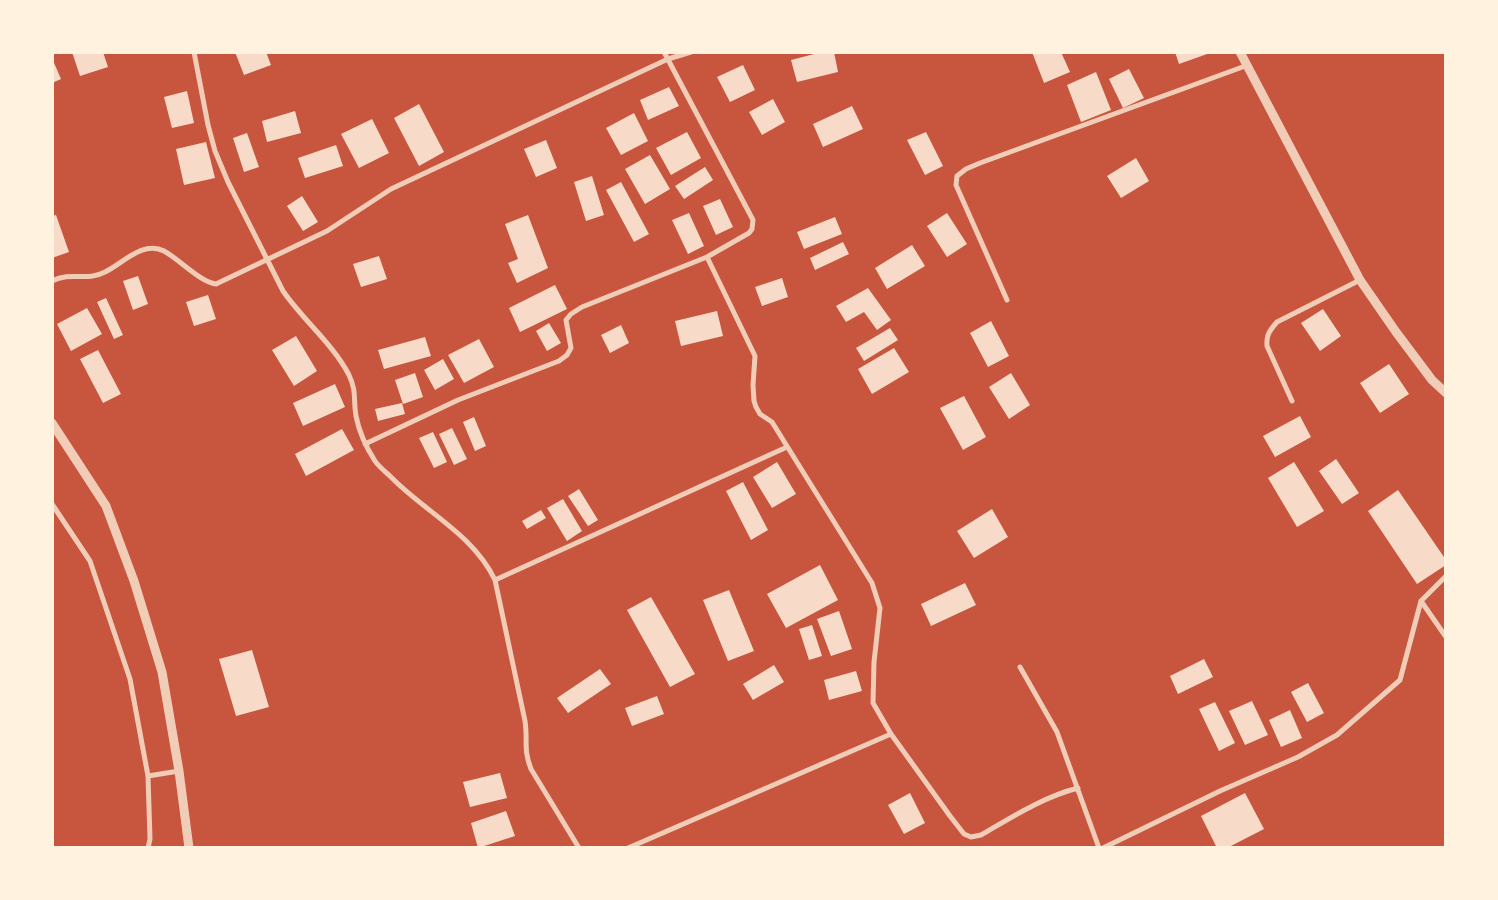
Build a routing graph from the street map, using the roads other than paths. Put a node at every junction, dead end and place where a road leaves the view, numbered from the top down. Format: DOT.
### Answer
graph roads {
  1 [pos="194,52"];
  2 [pos="664,52"];
  3 [pos="691,52"];
  4 [pos="1240,52"];
  5 [pos="668,59"];
  6 [pos="1248,66"];
  7 [pos="707,257"];
  8 [pos="267,260"];
  9 [pos="1360,280"];
  10 [pos="52,281"];
  11 [pos="1007,300"];
  12 [pos="1446,393"];
  13 [pos="1292,401"];
  14 [pos="52,423"];
  15 [pos="365,444"];
  16 [pos="788,447"];
  17 [pos="52,504"];
  18 [pos="1446,576"];
  19 [pos="495,580"];
  20 [pos="1421,601"];
  21 [pos="1446,637"];
  22 [pos="1020,668"];
  23 [pos="891,734"];
  24 [pos="179,770"];
  25 [pos="148,776"];
  26 [pos="1078,788"];
  27 [pos="148,848"];
  28 [pos="189,848"];
  29 [pos="580,848"];
  30 [pos="628,848"];
  31 [pos="1101,848"];
  1 -- 8 [label="street"];
  2 -- 5 [label="street"];
  3 -- 5 [label="street"];
  4 -- 6 [label="street"];
  5 -- 7 [label="street"];
  5 -- 8 [label="street"];
  6 -- 9 [label="street"];
  6 -- 11 [label="street"];
  7 -- 15 [label="street"];
  7 -- 16 [label="street"];
  8 -- 10 [label="street"];
  8 -- 15 [label="street"];
  9 -- 12 [label="street"];
  9 -- 13 [label="street"];
  14 -- 24 [label="street"];
  15 -- 19 [label="street"];
  16 -- 19 [label="street"];
  16 -- 23 [label="street"];
  17 -- 25 [label="street"];
  18 -- 20 [label="street"];
  19 -- 29 [label="street"];
  20 -- 21 [label="street"];
  20 -- 31 [label="street"];
  22 -- 26 [label="street"];
  23 -- 26 [label="street"];
  23 -- 30 [label="street"];
  24 -- 25 [label="street"];
  24 -- 28 [label="street"];
  25 -- 27 [label="street"];
  26 -- 31 [label="street"];
}
